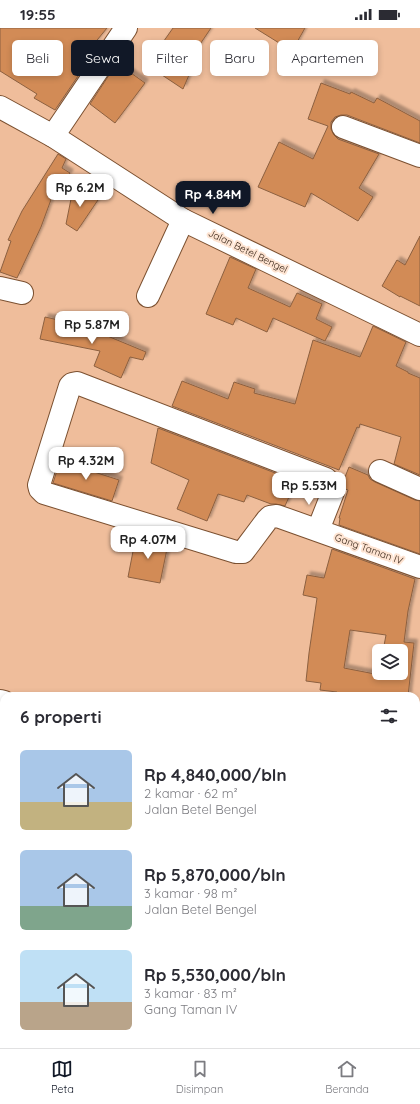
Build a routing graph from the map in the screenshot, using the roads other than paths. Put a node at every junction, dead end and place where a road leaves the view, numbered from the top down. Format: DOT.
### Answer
graph roads {
  1 [pos="126,28"];
  2 [pos="0,106"];
  3 [pos="343,127"];
  4 [pos="54,136"];
  5 [pos="420,156"];
  6 [pos="183,220"];
  7 [pos="0,288"];
  8 [pos="22,293"];
  9 [pos="148,296"];
  10 [pos="420,335"];
  11 [pos="380,471"];
  12 [pos="420,489"];
  13 [pos="318,530"];
  14 [pos="420,567"];
  1 -- 4 [label="street"];
  2 -- 4 [label="street, Jalan Betel Bengel"];
  3 -- 5 [label="street"];
  4 -- 6 [label="street, Jalan Betel Bengel"];
  6 -- 9 [label="street"];
  6 -- 10 [label="street, Jalan Betel Bengel"];
  7 -- 8 [label="street"];
  11 -- 12 [label="street"];
  13 -- 13 [label="street, Gang Taman IV"];
  13 -- 14 [label="street, Gang Taman IV"];
}
